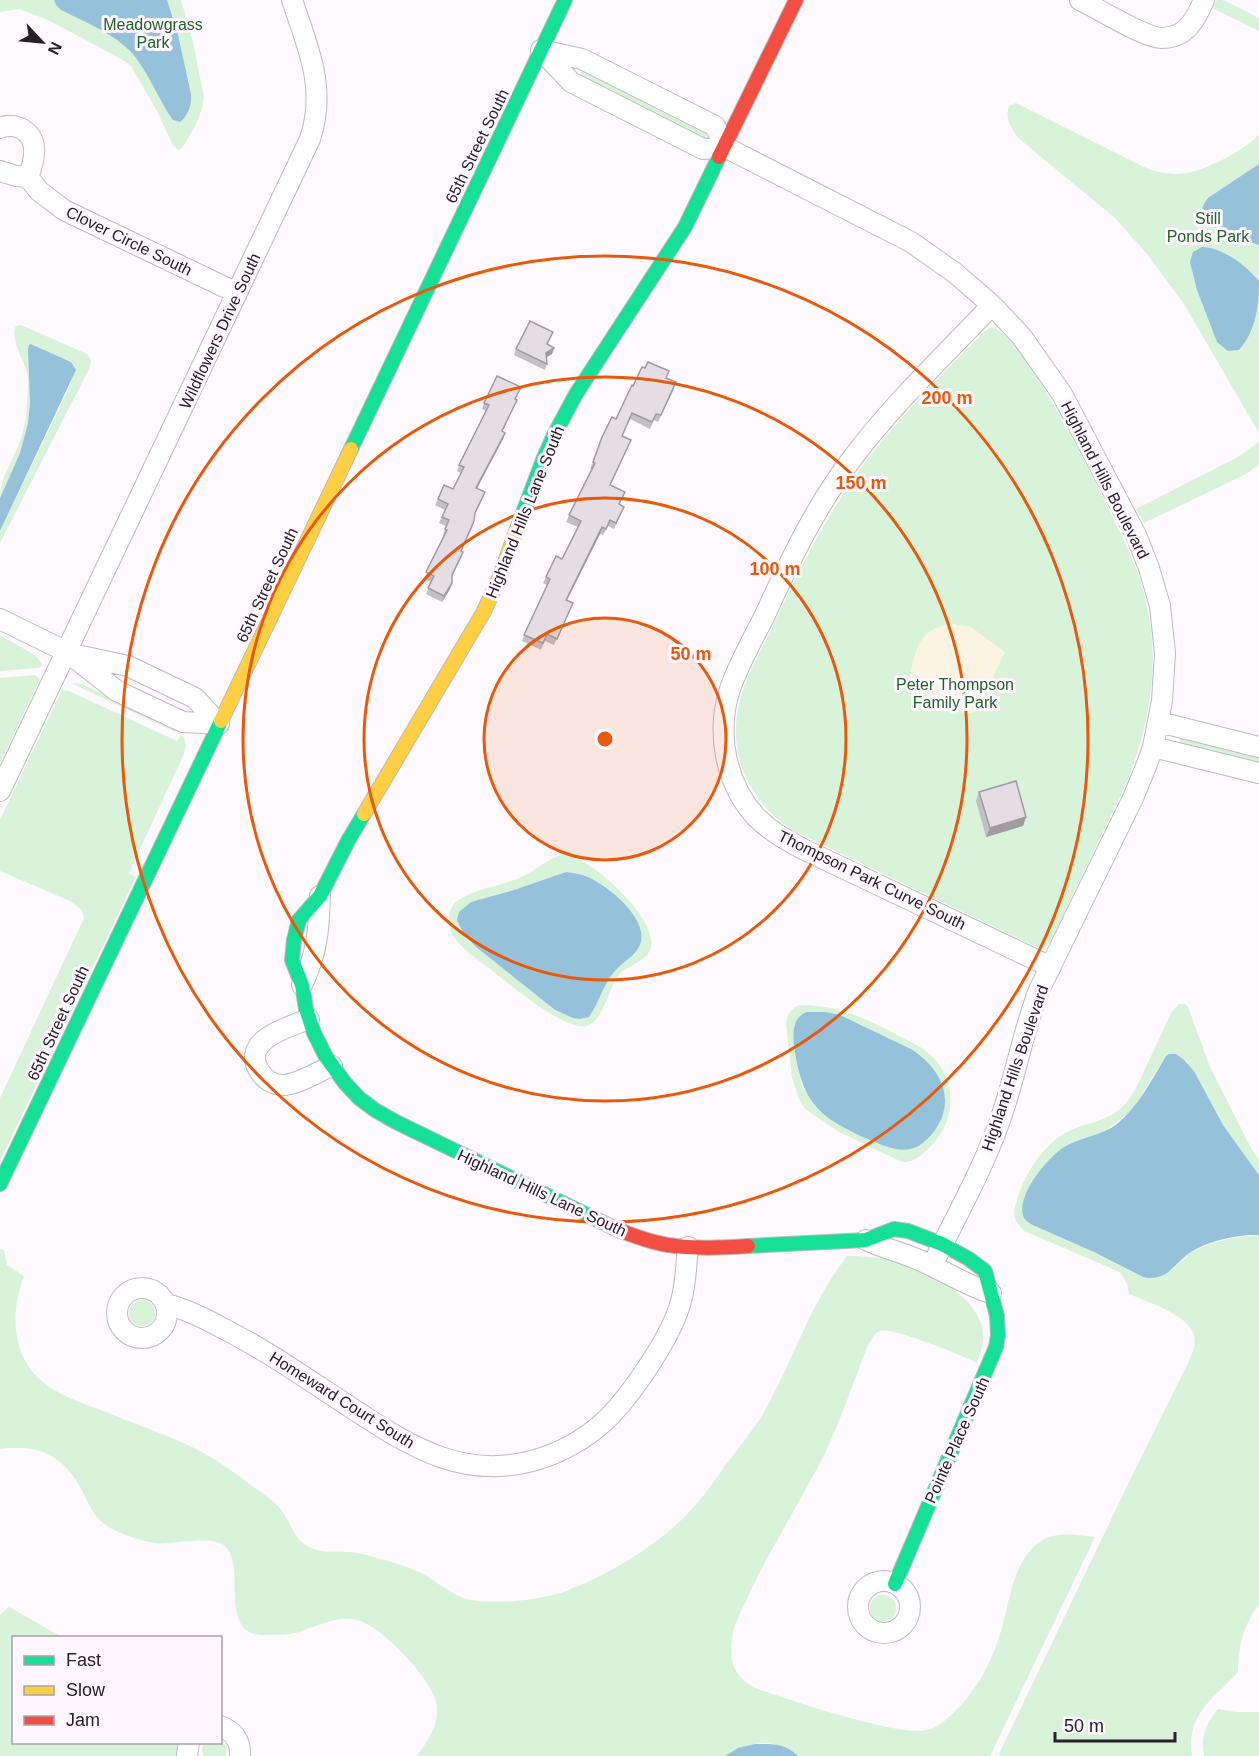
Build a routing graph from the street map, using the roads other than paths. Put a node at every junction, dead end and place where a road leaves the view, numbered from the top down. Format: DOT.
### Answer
graph roads {
  1 [pos="292,0"];
  2 [pos="565,0"];
  3 [pos="796,0"];
  4 [pos="1080,0"];
  5 [pos="1204,0"];
  6 [pos="541,50"];
  7 [pos="0,128"];
  8 [pos="725,147"];
  9 [pos="0,171"];
  10 [pos="28,177"];
  11 [pos="237,294"];
  12 [pos="992,305"];
  13 [pos="0,619"];
  14 [pos="67,652"];
  15 [pos="1159,722"];
  16 [pos="219,724"];
  17 [pos="1153,747"];
  18 [pos="1259,747"];
  19 [pos="1259,773"];
  20 [pos="0,791"];
  21 [pos="320,896"];
  22 [pos="1051,967"];
  23 [pos="302,985"];
  24 [pos="309,1019"];
  25 [pos="332,1066"];
  26 [pos="0,1184"];
  27 [pos="866,1240"];
  28 [pos="942,1244"];
  29 [pos="688,1247"];
  30 [pos="932,1266"];
  31 [pos="991,1293"];
  32 [pos="166,1304"];
  33 [pos="895,1584"];
  34 [pos="222,1727"];
  35 [pos="240,1756"];
  1 -- 11 [label="street, Wildflowers Drive South"];
  2 -- 6 [label="street, 65th Street South"];
  3 -- 8 [label="street, Highland Hills Lane South"];
  4 -- 5 [label="street"];
  6 -- 8 [label="street, Highland Hills Boulevard"];
  6 -- 16 [label="street, 65th Street South"];
  7 -- 10 [label="street"];
  8 -- 12 [label="street, Highland Hills Boulevard"];
  8 -- 21 [label="street, Highland Hills Lane South"];
  9 -- 10 [label="street"];
  10 -- 11 [label="street, Clover Circle South"];
  11 -- 14 [label="street, Wildflowers Drive South"];
  12 -- 15 [label="street, Highland Hills Boulevard"];
  12 -- 22 [label="street, Thompson Park Curve South"];
  13 -- 14 [label="street"];
  14 -- 16 [label="street"];
  14 -- 16 [label="street"];
  14 -- 20 [label="street, Wildflowers Drive South"];
  15 -- 17 [label="street, Highland Hills Boulevard"];
  15 -- 18 [label="street"];
  16 -- 26 [label="street, 65th Street South"];
  17 -- 19 [label="street"];
  17 -- 22 [label="street, Highland Hills Boulevard"];
  21 -- 23 [label="street, Highland Hills Lane South"];
  22 -- 28 [label="street, Highland Hills Boulevard"];
  23 -- 24 [label="street, Highland Hills Lane South"];
  24 -- 25 [label="street, Highland Hills Lane South"];
  24 -- 25 [label="street"];
  25 -- 29 [label="street, Highland Hills Lane South"];
  27 -- 28 [label="street, Highland Hills Lane South"];
  27 -- 29 [label="street, Highland Hills Lane South"];
  27 -- 30 [label="street, Highland Hills Lane South"];
  28 -- 30 [label="street, Highland Hills Boulevard"];
  28 -- 31 [label="street, Pointe Place South"];
  29 -- 32 [label="street, Homeward Court South"];
  30 -- 31 [label="street"];
  31 -- 33 [label="street, Pointe Place South"];
  34 -- 35 [label="street"];
}
